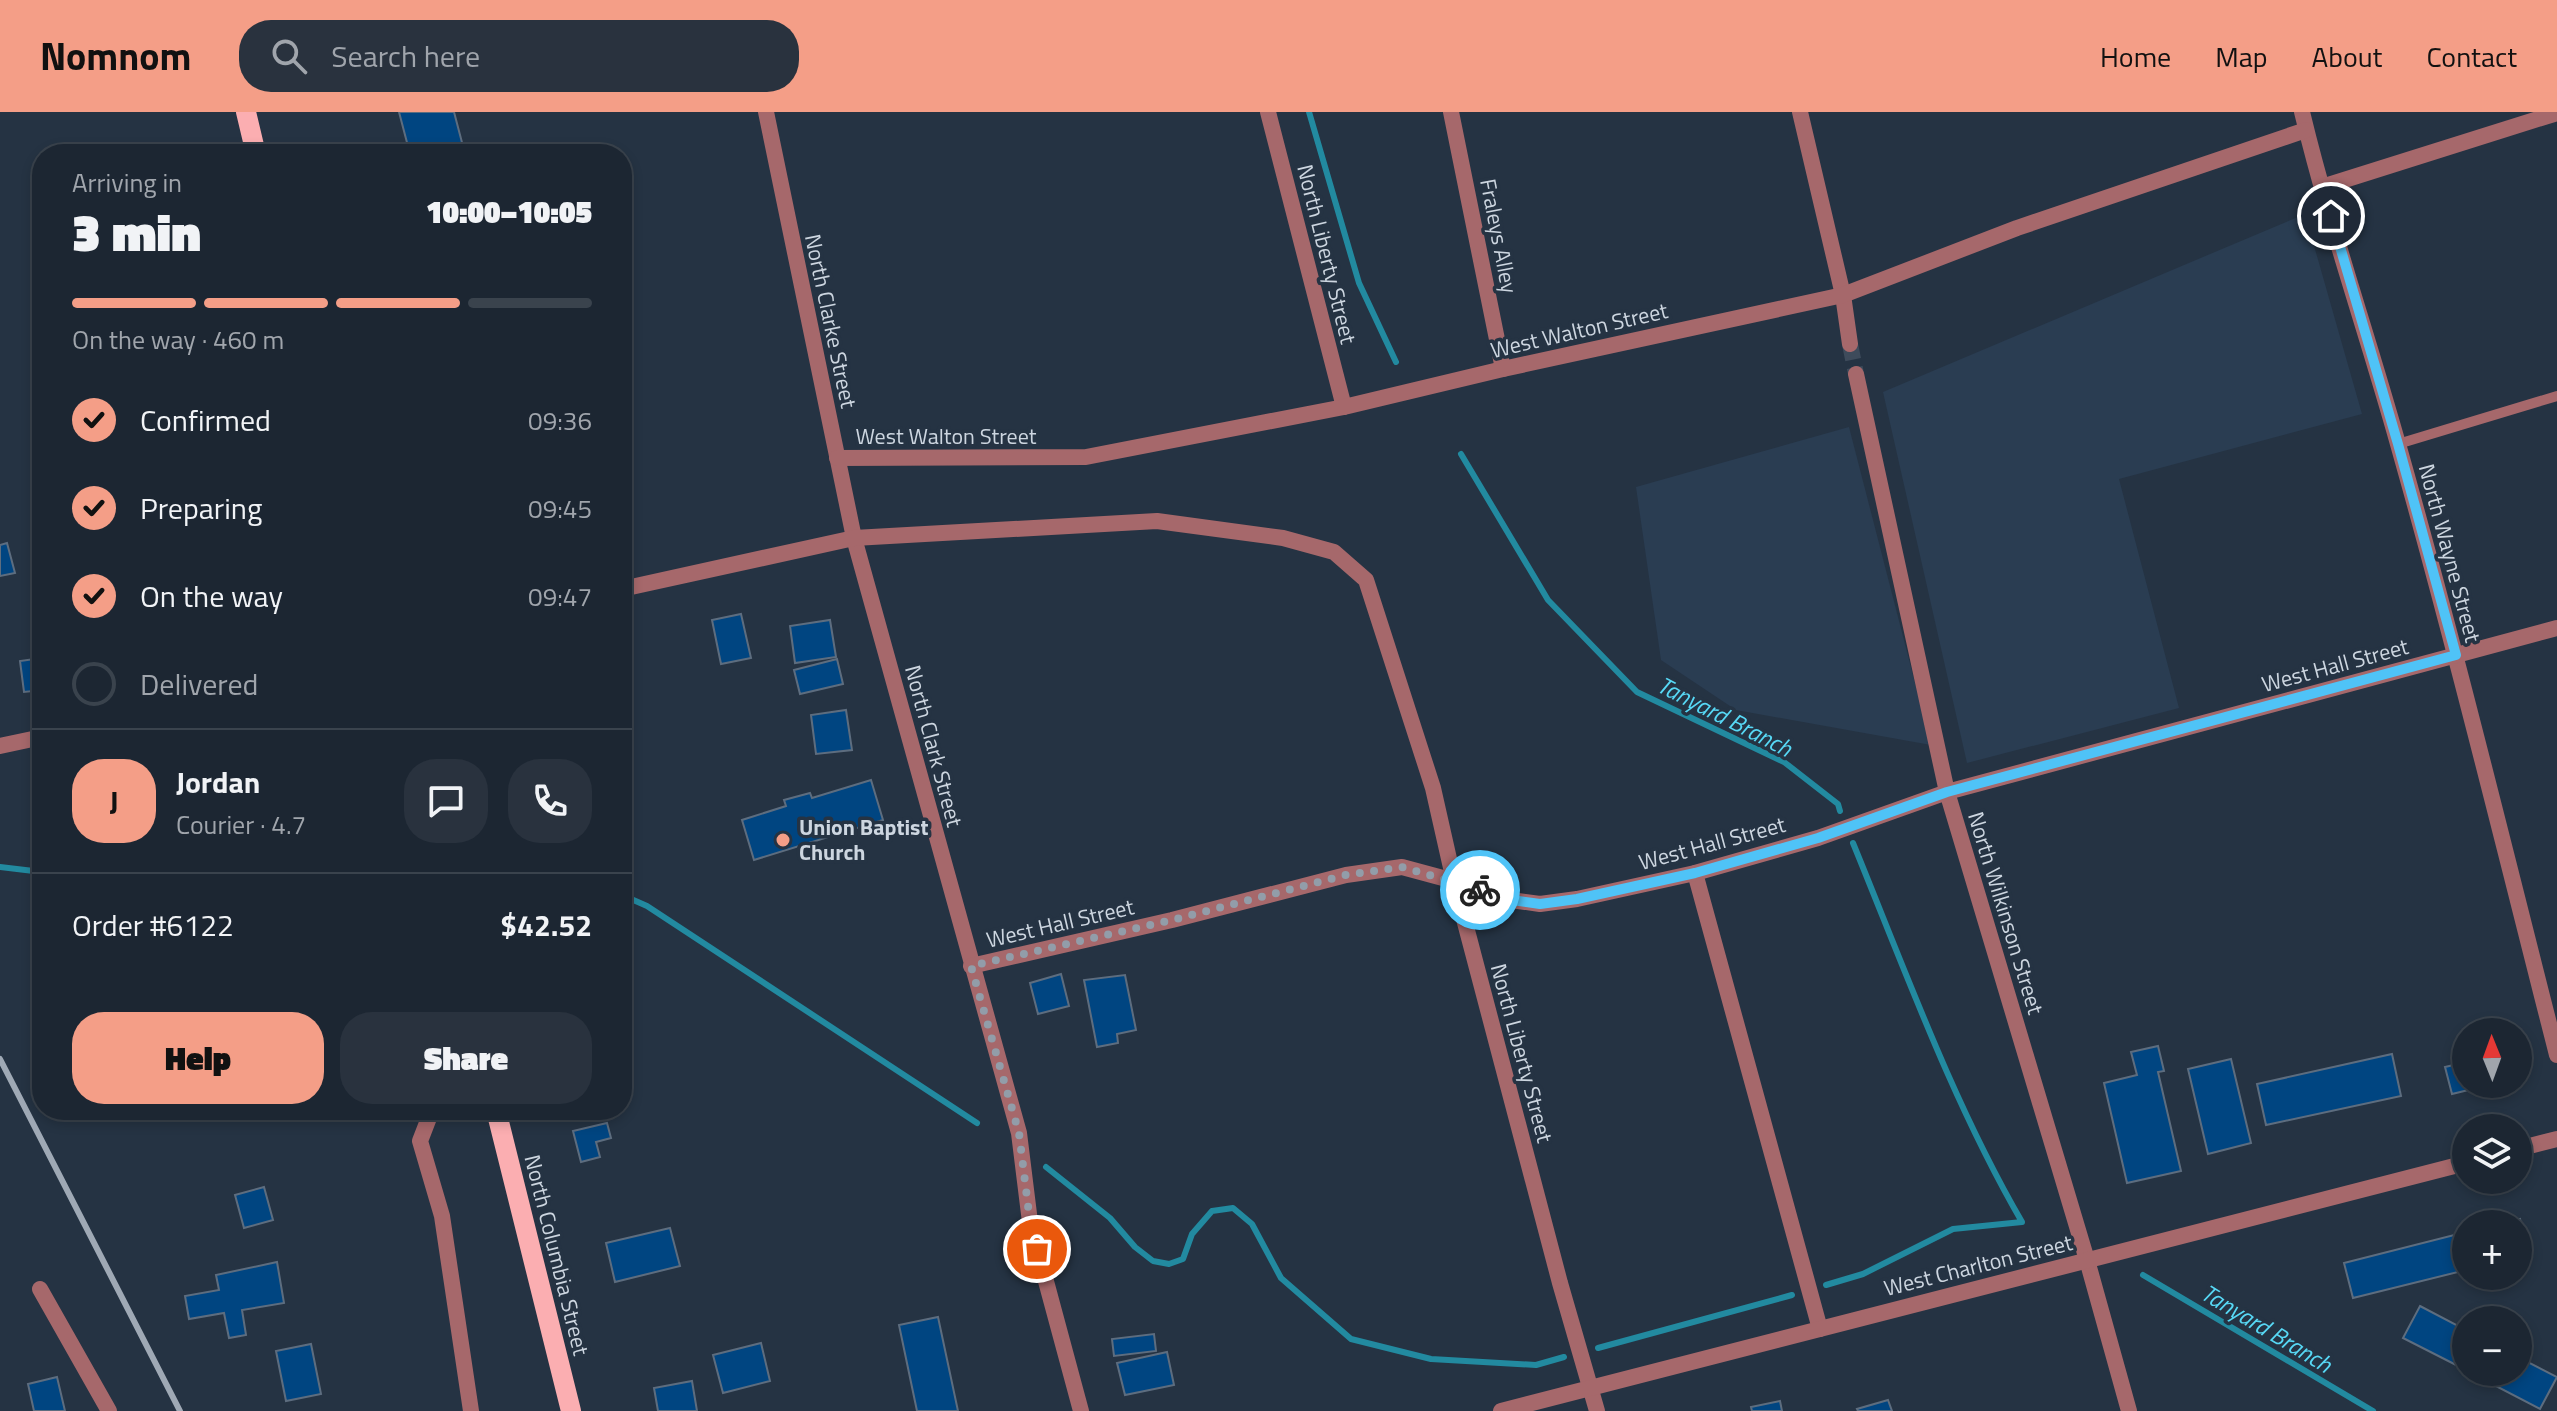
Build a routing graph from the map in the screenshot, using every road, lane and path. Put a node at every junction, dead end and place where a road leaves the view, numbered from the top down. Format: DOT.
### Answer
graph roads {
  1 [pos="246,112"];
  2 [pos="766,112"];
  3 [pos="1268,112"];
  4 [pos="1451,112"];
  5 [pos="1800,112"];
  6 [pos="2302,112"];
  7 [pos="2557,113"];
  8 [pos="2306,130"];
  9 [pos="254,144"];
  10 [pos="2322,187"];
  11 [pos="1843,295"];
  12 [pos="1850,344"];
  13 [pos="1503,369"];
  14 [pos="1856,374"];
  15 [pos="2557,396"];
  16 [pos="1344,407"];
  17 [pos="2398,444"];
  18 [pos="837,458"];
  19 [pos="854,538"];
  20 [pos="632,587"];
  21 [pos="2557,628"];
  22 [pos="2456,655"];
  23 [pos="32,739"];
  24 [pos="0,746"];
  25 [pos="1947,792"];
  26 [pos="1695,873"];
  27 [pos="1454,881"];
  28 [pos="971,966"];
  29 [pos="2557,1055"];
  30 [pos="428,1120"];
  31 [pos="498,1120"];
  32 [pos="2557,1139"];
  33 [pos="2532,1145"];
  34 [pos="2452,1167"];
  35 [pos="2087,1260"];
  36 [pos="40,1289"];
  37 [pos="1820,1329"];
  38 [pos="1591,1388"];
  39 [pos="109,1411"];
  40 [pos="471,1411"];
  41 [pos="571,1411"];
  42 [pos="1081,1411"];
  43 [pos="1501,1411"];
  44 [pos="1597,1411"];
  45 [pos="2129,1411"];
  1 -- 9 [label="main road"];
  2 -- 18 [label="street, North Clarke Street"];
  3 -- 16 [label="street, North Liberty Street"];
  4 -- 13 [label="street, Fraleys Alley"];
  5 -- 11 [label="street"];
  6 -- 8 [label="street, North Wayne Street"];
  7 -- 10 [label="street"];
  8 -- 10 [label="street, North Wayne Street"];
  8 -- 11 [label="street, West Walton Street"];
  10 -- 17 [label="street, North Wayne Street"];
  11 -- 12 [label="street"];
  11 -- 13 [label="street, West Walton Street"];
  13 -- 16 [label="street, West Walton Street"];
  14 -- 25 [label="street, North Wilkinson Street"];
  15 -- 17 [label="lane"];
  16 -- 18 [label="street, West Walton Street"];
  17 -- 22 [label="street, North Wayne Street"];
  18 -- 19 [label="street, North Clarke Street"];
  19 -- 20 [label="street"];
  19 -- 27 [label="street, North Liberty Street"];
  19 -- 28 [label="street, North Clark Street"];
  21 -- 22 [label="street, West Hall Street"];
  22 -- 25 [label="street, West Hall Street"];
  22 -- 29 [label="street, North Wayne Street"];
  23 -- 24 [label="street"];
  25 -- 26 [label="street, West Hall Street"];
  25 -- 35 [label="street, North Wilkinson Street"];
  26 -- 27 [label="street, West Hall Street"];
  26 -- 37 [label="street"];
  27 -- 28 [label="street, West Hall Street"];
  27 -- 38 [label="street, North Liberty Street"];
  28 -- 42 [label="street"];
  30 -- 40 [label="street"];
  31 -- 41 [label="main road, North Columbia Street"];
  32 -- 33 [label="street"];
  34 -- 35 [label="street, West Charlton Street"];
  35 -- 37 [label="street, West Charlton Street"];
  35 -- 45 [label="street, North Wilkinson Street"];
  36 -- 39 [label="street"];
  37 -- 38 [label="street, West Charlton Street"];
  38 -- 43 [label="street, West Charlton Street"];
  38 -- 44 [label="street, North Liberty Street"];
}
